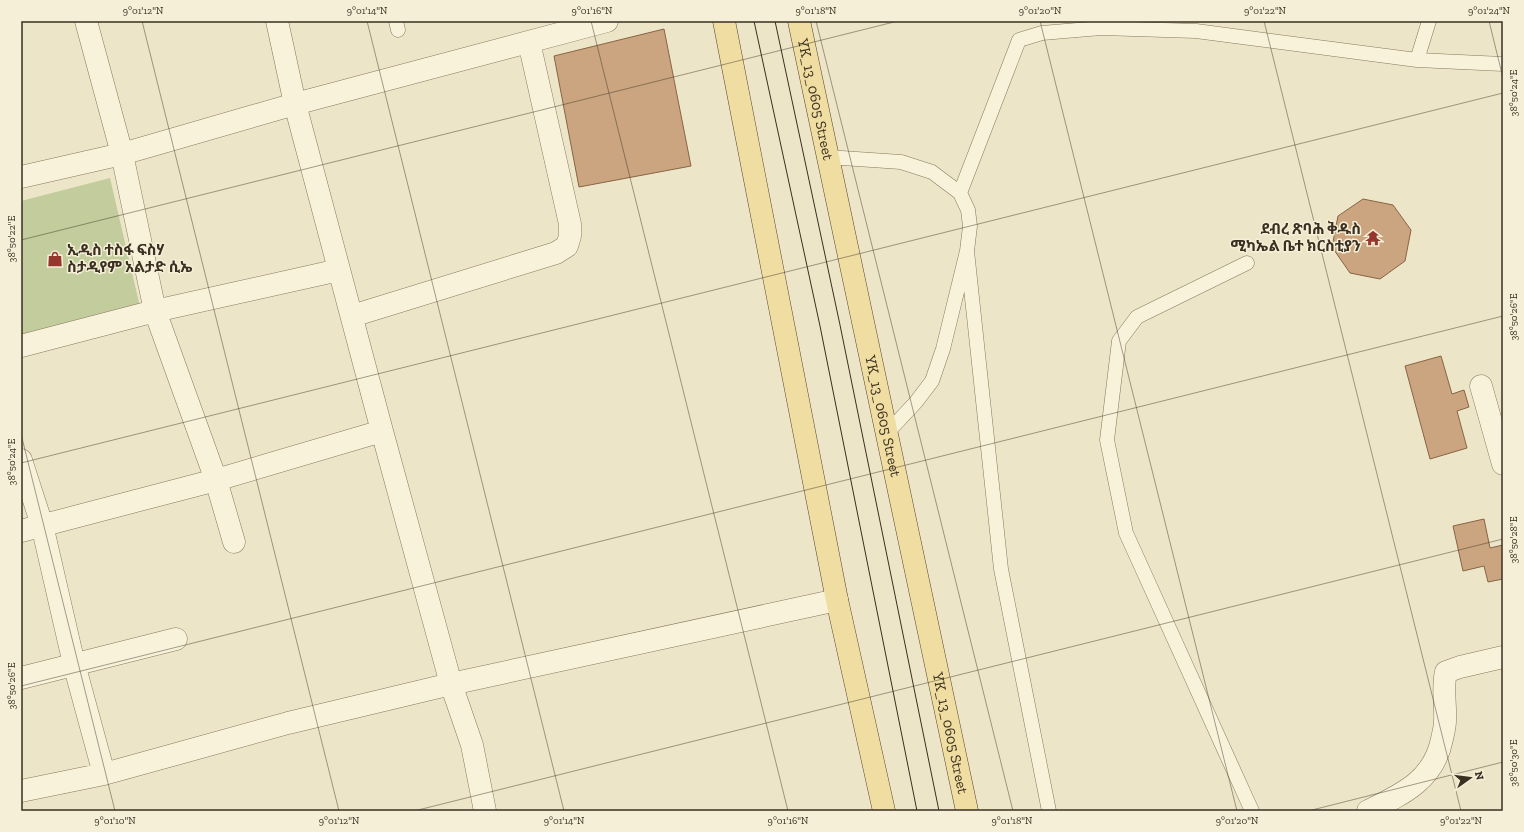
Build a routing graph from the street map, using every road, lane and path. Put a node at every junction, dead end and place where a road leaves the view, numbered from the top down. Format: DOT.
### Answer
graph roads {
  1 [pos="86,21"];
  2 [pos="277,21"];
  3 [pos="607,21"];
  4 [pos="724,21"];
  5 [pos="799,21"];
  6 [pos="1429,21"];
  7 [pos="1197,26"];
  8 [pos="529,42"];
  9 [pos="1417,60"];
  10 [pos="1503,64"];
  11 [pos="295,104"];
  12 [pos="122,154"];
  13 [pos="827,157"];
  14 [pos="21,177"];
  15 [pos="960,193"];
  16 [pos="967,250"];
  17 [pos="1247,263"];
  18 [pos="340,270"];
  19 [pos="155,311"];
  20 [pos="352,316"];
  21 [pos="21,346"];
  22 [pos="1481,386"];
  23 [pos="382,431"];
  24 [pos="887,433"];
  25 [pos="21,460"];
  26 [pos="1503,464"];
  27 [pos="1503,475"];
  28 [pos="216,480"];
  29 [pos="1503,482"];
  30 [pos="42,525"];
  31 [pos="21,531"];
  32 [pos="234,542"];
  33 [pos="837,600"];
  34 [pos="176,639"];
  35 [pos="1503,657"];
  36 [pos="74,664"];
  37 [pos="21,678"];
  38 [pos="451,684"];
  39 [pos="104,774"];
  40 [pos="21,792"];
  41 [pos="485,811"];
  42 [pos="884,811"];
  43 [pos="967,811"];
  44 [pos="1049,811"];
  45 [pos="1252,811"];
  46 [pos="1368,811"];
  1 -- 12 [label="street"];
  2 -- 11 [label="street"];
  3 -- 8 [label="street"];
  4 -- 33 [label="main road"];
  5 -- 13 [label="main road, YK_13_0605 Street"];
  6 -- 9 [label="lane"];
  7 -- 9 [label="lane"];
  7 -- 15 [label="lane"];
  8 -- 11 [label="street"];
  8 -- 20 [label="street"];
  9 -- 10 [label="lane"];
  11 -- 12 [label="street"];
  11 -- 18 [label="street"];
  12 -- 14 [label="street"];
  12 -- 19 [label="street"];
  13 -- 15 [label="lane"];
  13 -- 24 [label="main road, YK_13_0605 Street"];
  15 -- 16 [label="lane"];
  16 -- 24 [label="lane"];
  16 -- 44 [label="lane"];
  17 -- 45 [label="lane"];
  18 -- 19 [label="street"];
  18 -- 20 [label="street"];
  19 -- 21 [label="street"];
  19 -- 28 [label="street"];
  20 -- 23 [label="street"];
  22 -- 26 [label="street"];
  23 -- 28 [label="street"];
  23 -- 38 [label="street"];
  24 -- 43 [label="main road, YK_13_0605 Street"];
  25 -- 30 [label="street"];
  27 -- 29 [label="street"];
  28 -- 30 [label="street"];
  28 -- 32 [label="street"];
  30 -- 31 [label="street"];
  30 -- 36 [label="street"];
  33 -- 38 [label="street"];
  33 -- 42 [label="main road"];
  34 -- 36 [label="street"];
  35 -- 46 [label="street"];
  36 -- 37 [label="street"];
  36 -- 39 [label="street"];
  38 -- 39 [label="street"];
  38 -- 41 [label="street"];
  39 -- 40 [label="street"];
}
